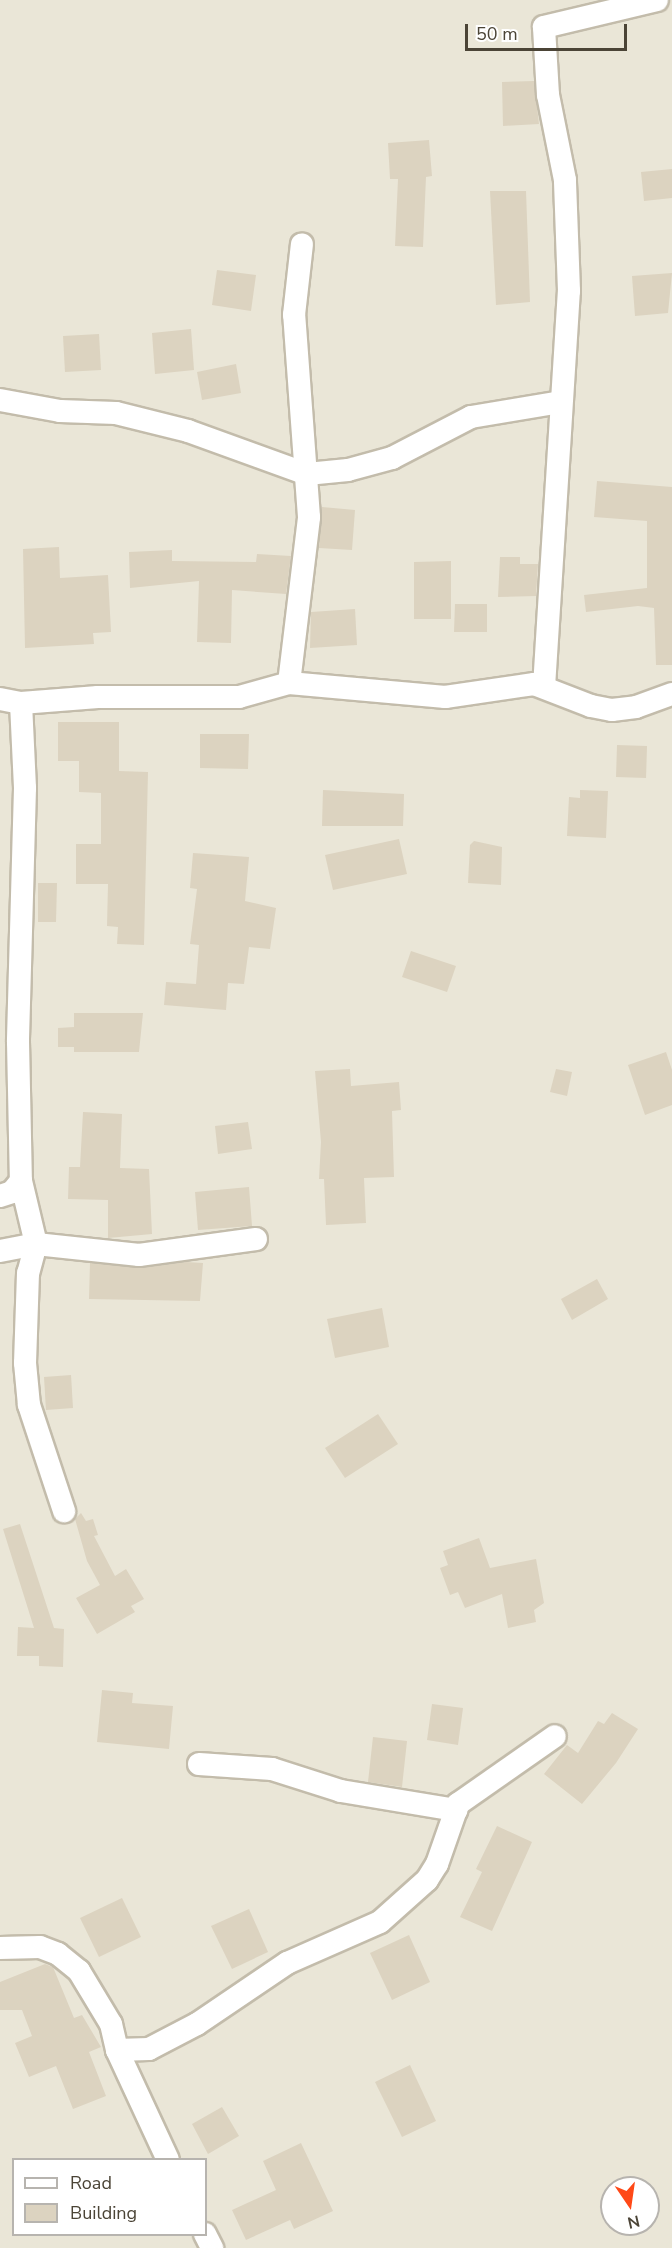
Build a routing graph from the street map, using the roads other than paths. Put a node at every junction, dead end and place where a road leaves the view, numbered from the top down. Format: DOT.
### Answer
graph roads {
  1 [pos="657,0"];
  2 [pos="302,244"];
  3 [pos="0,400"];
  4 [pos="561,402"];
  5 [pos="306,474"];
  6 [pos="289,683"];
  7 [pos="544,687"];
  8 [pos="672,694"];
  9 [pos="10,701"];
  10 [pos="9,1043"];
  11 [pos="21,1180"];
  12 [pos="0,1196"];
  13 [pos="256,1239"];
  14 [pos="36,1244"];
  15 [pos="0,1251"];
  16 [pos="64,1511"];
  17 [pos="555,1736"];
  18 [pos="199,1764"];
  19 [pos="456,1810"];
  20 [pos="0,1948"];
  21 [pos="117,2050"];
  22 [pos="167,2158"];
  1 -- 4 [label="street"];
  2 -- 5 [label="street"];
  3 -- 5 [label="street"];
  4 -- 5 [label="street"];
  4 -- 7 [label="street"];
  5 -- 6 [label="street"];
  6 -- 7 [label="street"];
  6 -- 9 [label="street"];
  7 -- 8 [label="street"];
  9 -- 10 [label="street"];
  10 -- 11 [label="street"];
  11 -- 12 [label="street"];
  11 -- 14 [label="street"];
  13 -- 14 [label="street"];
  14 -- 15 [label="street"];
  14 -- 16 [label="street"];
  17 -- 19 [label="street"];
  18 -- 19 [label="street"];
  19 -- 21 [label="street"];
  20 -- 21 [label="street"];
  21 -- 22 [label="street"];
}
